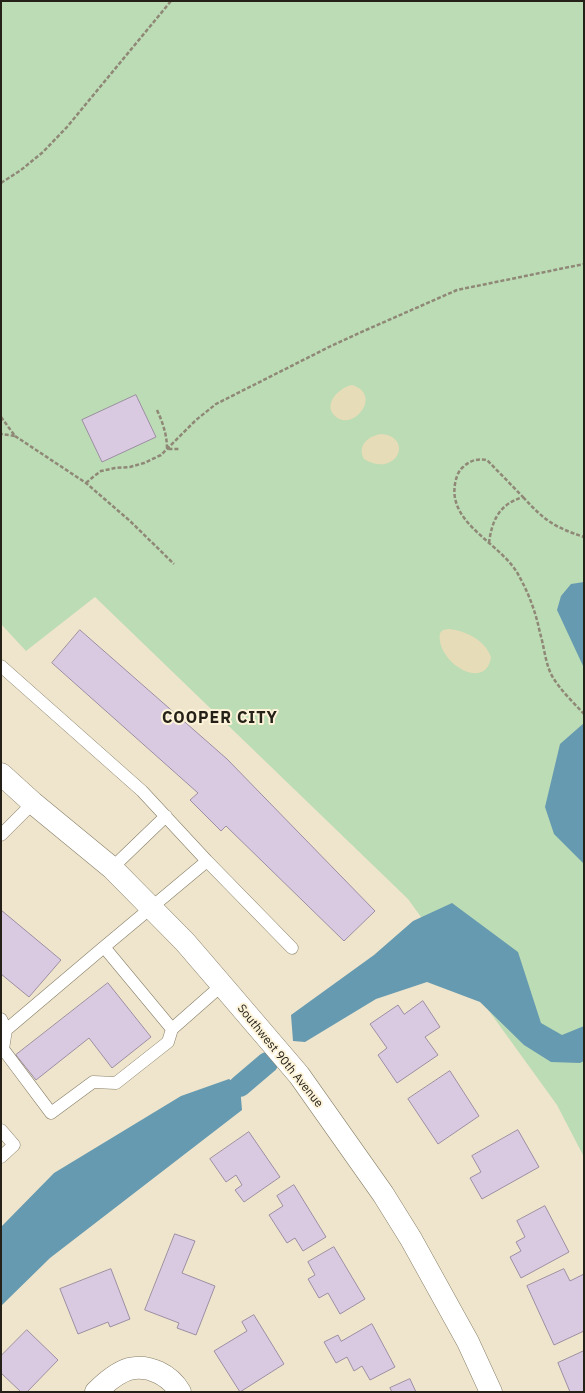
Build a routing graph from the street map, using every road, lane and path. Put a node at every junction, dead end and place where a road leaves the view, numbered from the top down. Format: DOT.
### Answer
graph roads {
  1 [pos="171,1"];
  2 [pos="1,183"];
  3 [pos="584,264"];
  4 [pos="157,410"];
  5 [pos="1,417"];
  6 [pos="1,434"];
  7 [pos="16,436"];
  8 [pos="167,449"];
  9 [pos="180,449"];
  10 [pos="86,483"];
  11 [pos="523,497"];
  12 [pos="584,537"];
  13 [pos="488,543"];
  14 [pos="174,564"];
  15 [pos="1,666"];
  16 [pos="584,714"];
  17 [pos="1,774"];
  18 [pos="33,803"];
  19 [pos="166,816"];
  20 [pos="1,835"];
  21 [pos="207,861"];
  22 [pos="112,868"];
  23 [pos="151,908"];
  24 [pos="104,947"];
  25 [pos="292,948"];
  26 [pos="222,985"];
  27 [pos="3,1024"];
  28 [pos="172,1029"];
  29 [pos="1,1130"];
  30 [pos="1,1157"];
  31 [pos="96,1392"];
  32 [pos="180,1392"];
  33 [pos="491,1392"];
  1 -- 2 [label="path"];
  3 -- 8 [label="path"];
  4 -- 8 [label="path"];
  5 -- 7 [label="path"];
  6 -- 7 [label="path"];
  7 -- 10 [label="path"];
  8 -- 9 [label="path"];
  8 -- 10 [label="path"];
  10 -- 14 [label="path"];
  11 -- 12 [label="path"];
  11 -- 13 [label="path"];
  11 -- 13 [label="path"];
  13 -- 16 [label="path"];
  15 -- 19 [label="lane"];
  17 -- 18 [label="street, Southwest 90th Avenue"];
  18 -- 20 [label="lane"];
  18 -- 22 [label="street, Southwest 90th Avenue"];
  19 -- 21 [label="lane"];
  19 -- 22 [label="lane"];
  21 -- 23 [label="lane"];
  21 -- 25 [label="lane"];
  22 -- 23 [label="street, Southwest 90th Avenue"];
  23 -- 24 [label="lane"];
  23 -- 26 [label="street, Southwest 90th Avenue"];
  24 -- 27 [label="lane"];
  24 -- 28 [label="lane"];
  26 -- 28 [label="lane"];
  26 -- 33 [label="street, Southwest 90th Avenue"];
  27 -- 28 [label="lane"];
  29 -- 30 [label="lane"];
  31 -- 32 [label="street"];
}
